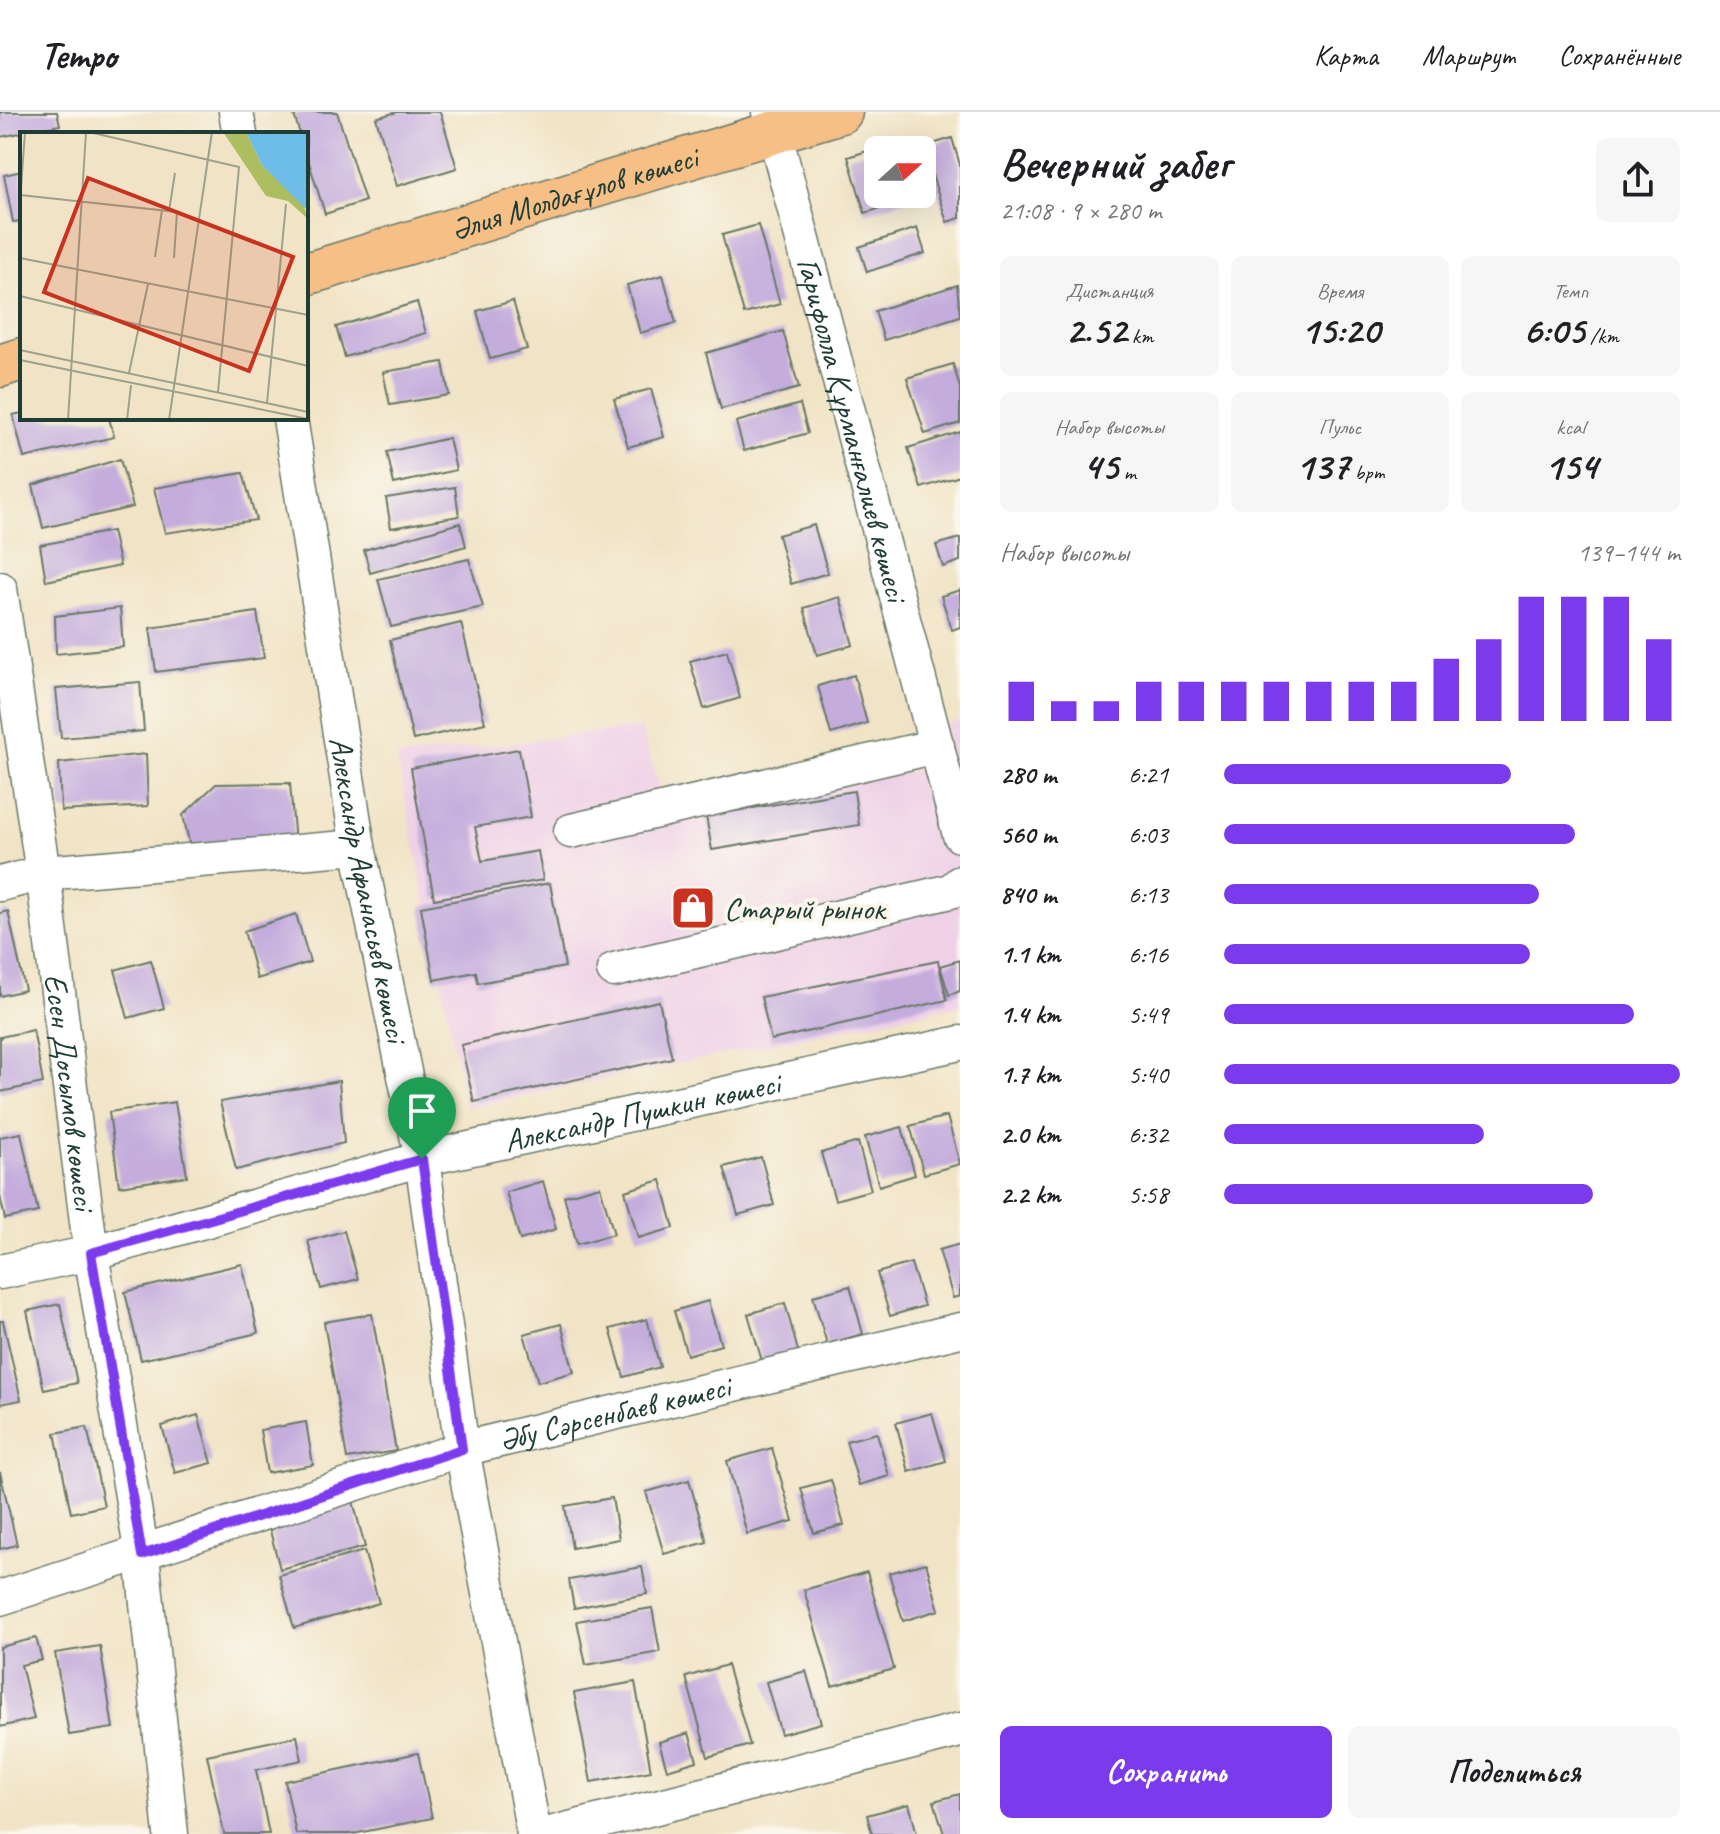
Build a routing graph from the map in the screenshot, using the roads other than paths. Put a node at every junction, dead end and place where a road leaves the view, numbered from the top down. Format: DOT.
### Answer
graph roads {
  1 [pos="236,112"];
  2 [pos="841,112"];
  3 [pos="772,122"];
  4 [pos="240,132"];
  5 [pos="308,273"];
  6 [pos="20,360"];
  7 [pos="0,366"];
  8 [pos="290,420"];
  9 [pos="0,589"];
  10 [pos="937,746"];
  11 [pos="956,801"];
  12 [pos="571,831"];
  13 [pos="960,835"];
  14 [pos="358,847"];
  15 [pos="43,873"];
  16 [pos="960,883"];
  17 [pos="0,884"];
  18 [pos="614,970"];
  19 [pos="960,1043"];
  20 [pos="422,1159"];
  21 [pos="91,1253"];
  22 [pos="0,1272"];
  23 [pos="960,1330"];
  24 [pos="462,1449"];
  25 [pos="142,1555"];
  26 [pos="0,1598"];
  27 [pos="960,1730"];
  28 [pos="171,1834"];
  29 [pos="534,1834"];
  30 [pos="550,1834"];
  1 -- 4 [label="street"];
  2 -- 3 [label="main road, Әлия Молдағұлов көшесі"];
  3 -- 5 [label="main road, Әлия Молдағұлов көшесі"];
  3 -- 10 [label="street, Гарифолла Құрманғалиев көшесі"];
  6 -- 7 [label="main road"];
  8 -- 14 [label="street, Александр Афанасьев көшесі"];
  9 -- 15 [label="street, Есен Досымов көшесі"];
  10 -- 11 [label="street, Гарифолла Құрманғалиев көшесі"];
  10 -- 12 [label="street"];
  11 -- 13 [label="street, Гарифолла Құрманғалиев көшесі"];
  14 -- 15 [label="street"];
  14 -- 20 [label="street, Александр Афанасьев көшесі"];
  15 -- 17 [label="street"];
  15 -- 21 [label="street, Есен Досымов көшесі"];
  16 -- 18 [label="street"];
  19 -- 20 [label="street, Александр Пушкин көшесі"];
  20 -- 21 [label="street, Александр Пушкин көшесі"];
  20 -- 24 [label="street, Александр Афанасьев көшесі"];
  21 -- 22 [label="street, Александр Пушкин көшесі"];
  21 -- 25 [label="street, Есен Досымов көшесі"];
  23 -- 24 [label="street, Әбу Сәрсенбаев көшесі"];
  24 -- 25 [label="street, Әбу Сәрсенбаев көшесі"];
  24 -- 29 [label="street, Александр Афанасьев көшесі"];
  25 -- 26 [label="street, Әбу Сәрсенбаев көшесі"];
  25 -- 28 [label="street, Есен Досымов көшесі"];
  27 -- 30 [label="street"];
}
